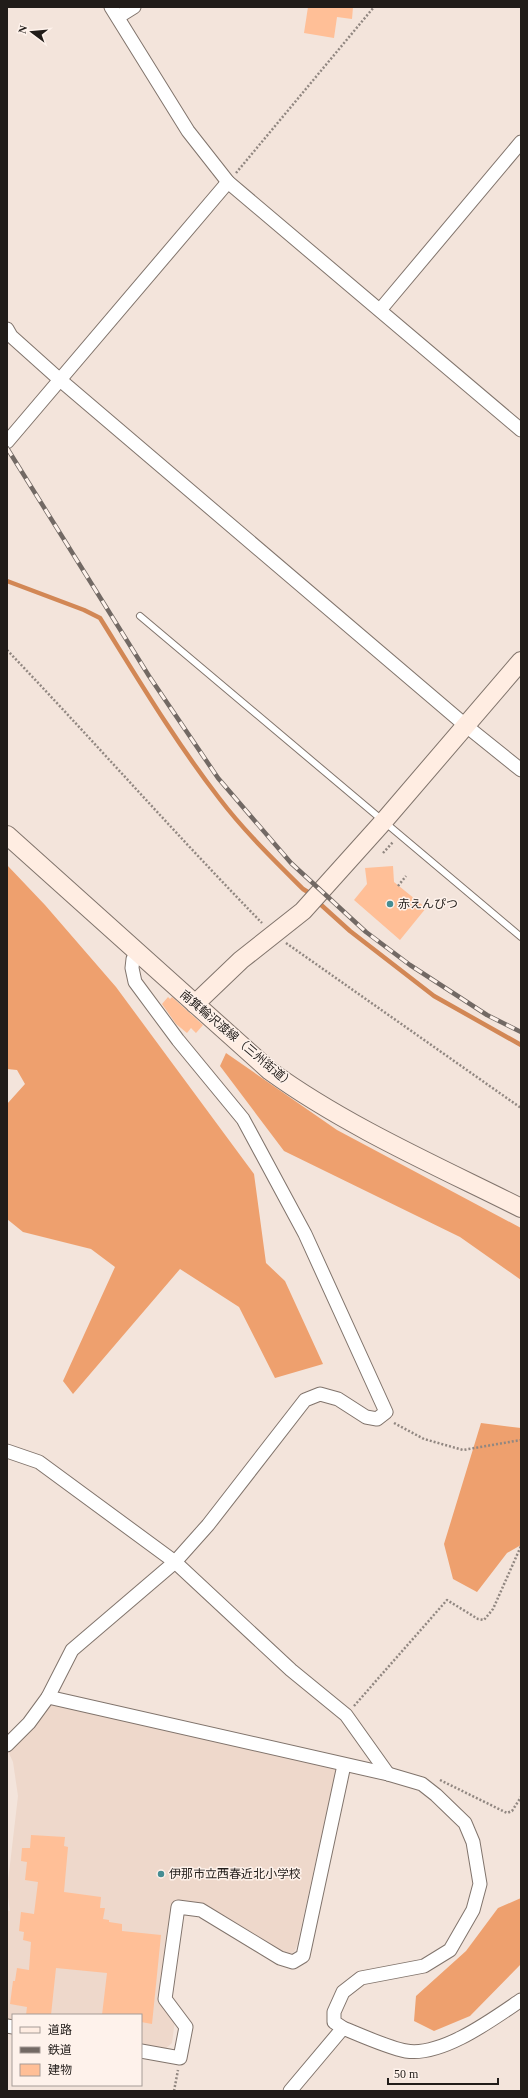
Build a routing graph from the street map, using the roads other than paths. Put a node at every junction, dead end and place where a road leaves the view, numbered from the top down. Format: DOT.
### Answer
graph roads {
  1 [pos="134,7"];
  2 [pos="114,12"];
  3 [pos="521,142"];
  4 [pos="228,182"];
  5 [pos="380,310"];
  6 [pos="7,330"];
  7 [pos="59,379"];
  8 [pos="521,430"];
  9 [pos="7,442"];
  10 [pos="140,616"];
  11 [pos="521,661"];
  12 [pos="465,725"];
  13 [pos="521,770"];
  14 [pos="383,822"];
  15 [pos="7,835"];
  16 [pos="521,937"];
  17 [pos="137,953"];
  18 [pos="195,1004"];
  19 [pos="521,1208"];
  20 [pos="7,1451"];
  21 [pos="175,1562"];
  22 [pos="48,1697"];
  23 [pos="7,1745"];
  24 [pos="344,1765"];
  25 [pos="388,1774"];
  26 [pos="521,2000"];
  27 [pos="343,2028"];
  28 [pos="142,2051"];
  29 [pos="290,2091"];
  1 -- 2 [label="street"];
  2 -- 4 [label="street"];
  3 -- 5 [label="street"];
  4 -- 5 [label="street"];
  4 -- 7 [label="street"];
  5 -- 8 [label="street"];
  6 -- 7 [label="street"];
  7 -- 9 [label="street"];
  7 -- 12 [label="street"];
  10 -- 14 [label="lane"];
  11 -- 12 [label="main road"];
  12 -- 13 [label="street"];
  12 -- 14 [label="main road"];
  14 -- 16 [label="lane"];
  14 -- 18 [label="main road"];
  15 -- 17 [label="main road, 南箕輪沢渡線（三州街道）"];
  17 -- 18 [label="main road, 南箕輪沢渡線（三州街道）"];
  17 -- 21 [label="street"];
  18 -- 19 [label="main road, 南箕輪沢渡線（三州街道）"];
  20 -- 21 [label="street"];
  21 -- 22 [label="street"];
  21 -- 25 [label="street"];
  22 -- 23 [label="street"];
  22 -- 24 [label="street"];
  24 -- 25 [label="street"];
  24 -- 28 [label="street"];
  25 -- 27 [label="street"];
  26 -- 27 [label="street"];
  27 -- 29 [label="street"];
}
